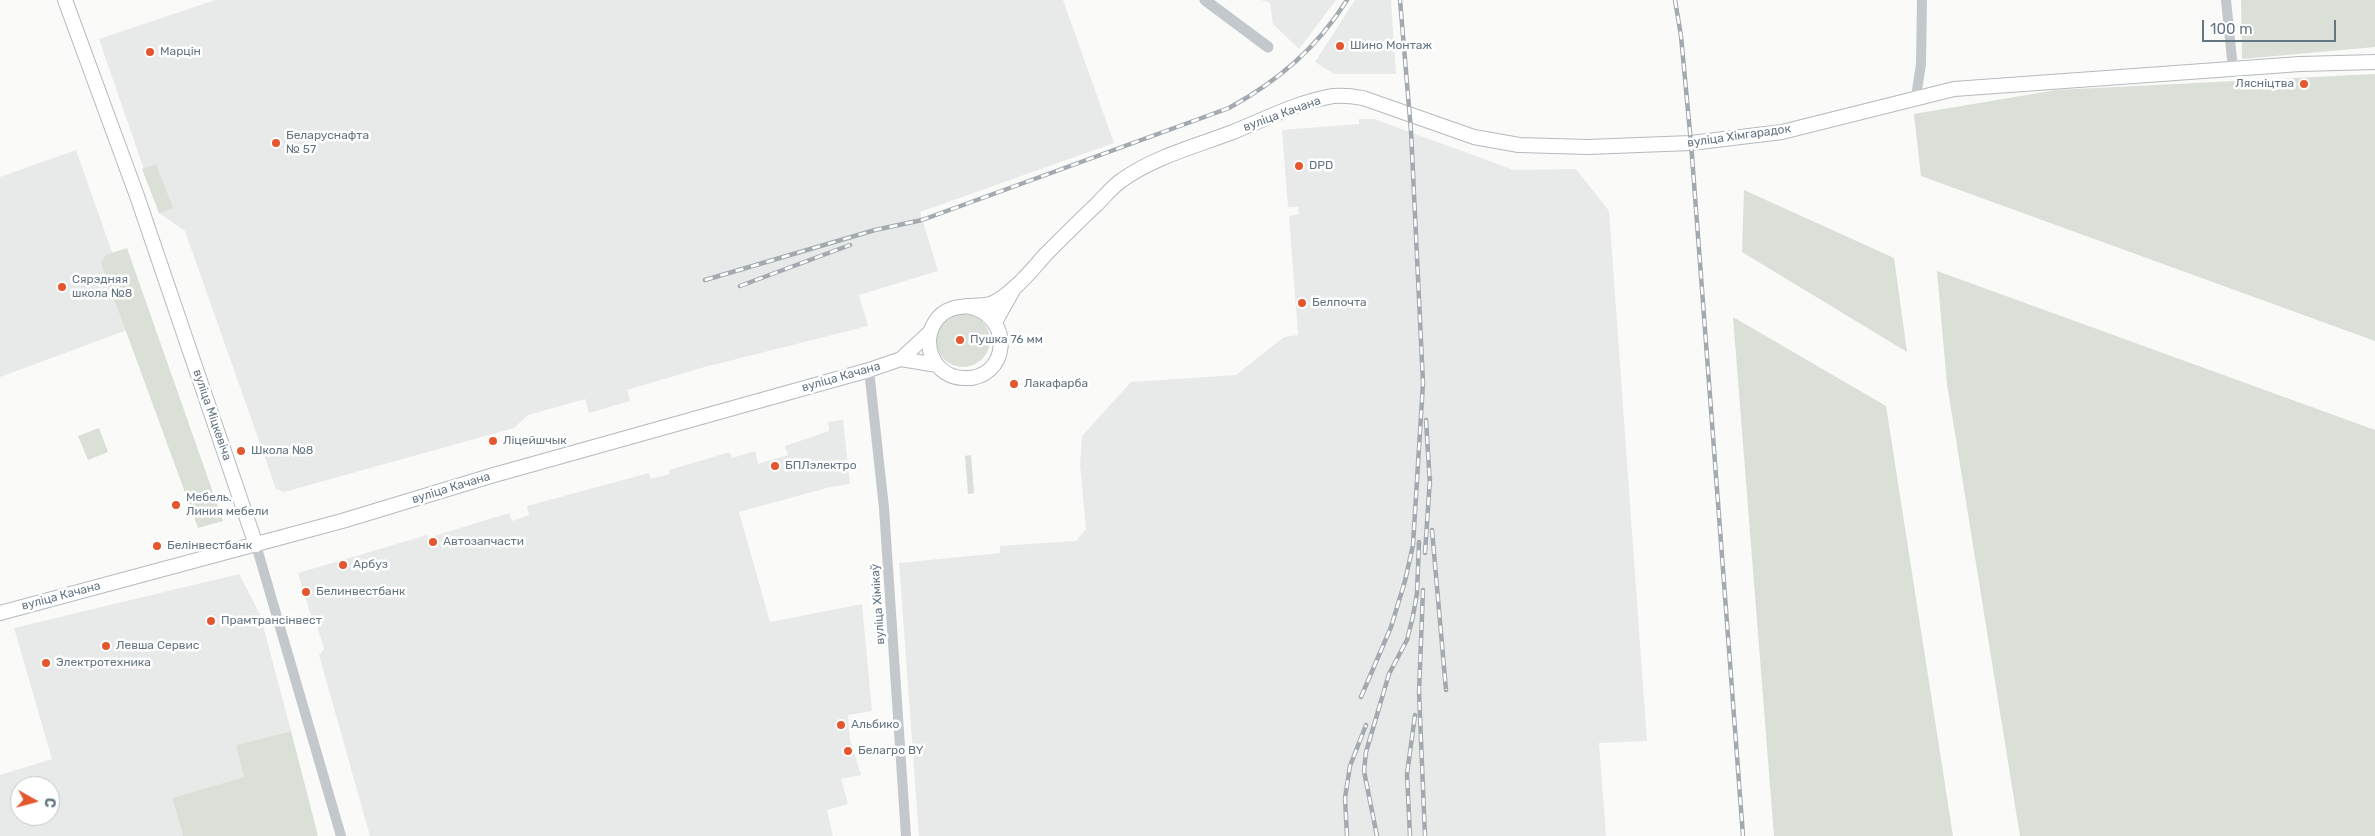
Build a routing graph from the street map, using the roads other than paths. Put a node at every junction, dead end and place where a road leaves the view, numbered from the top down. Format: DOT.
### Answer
graph roads {
  1 [pos="65,0"];
  2 [pos="1204,0"];
  3 [pos="1922,0"];
  4 [pos="2226,0"];
  5 [pos="1268,47"];
  6 [pos="2375,62"];
  7 [pos="2233,69"];
  8 [pos="1916,97"];
  9 [pos="1626,145"];
  10 [pos="1015,287"];
  11 [pos="968,306"];
  12 [pos="996,322"];
  13 [pos="930,332"];
  14 [pos="901,359"];
  15 [pos="937,365"];
  16 [pos="869,370"];
  17 [pos="256,545"];
  18 [pos="0,613"];
  19 [pos="341,836"];
  20 [pos="906,836"];
  1 -- 17 [label="main road, вуліца Міцкевіча"];
  2 -- 5 [label="street"];
  3 -- 8 [label="street"];
  4 -- 7 [label="street"];
  6 -- 7 [label="main road, вуліца Хімгарадок"];
  7 -- 8 [label="main road, вуліца Хімгарадок"];
  8 -- 9 [label="main road, вуліца Хімгарадок"];
  9 -- 10 [label="main road, вуліца Качана"];
  10 -- 11 [label="main road, вуліца Качана"];
  10 -- 12 [label="main road, вуліца Качана"];
  11 -- 12 [label="main road"];
  11 -- 13 [label="main road, вуліца Качана"];
  12 -- 15 [label="main road, вуліца Качана"];
  13 -- 14 [label="main road, вуліца Качана"];
  13 -- 15 [label="main road"];
  14 -- 15 [label="main road, вуліца Качана"];
  14 -- 16 [label="main road, вуліца Качана"];
  16 -- 17 [label="main road, вуліца Качана"];
  16 -- 20 [label="street, вуліца Хімікаў"];
  17 -- 18 [label="main road, вуліца Качана"];
  17 -- 19 [label="street, вуліца Міцкевіча"];
}
